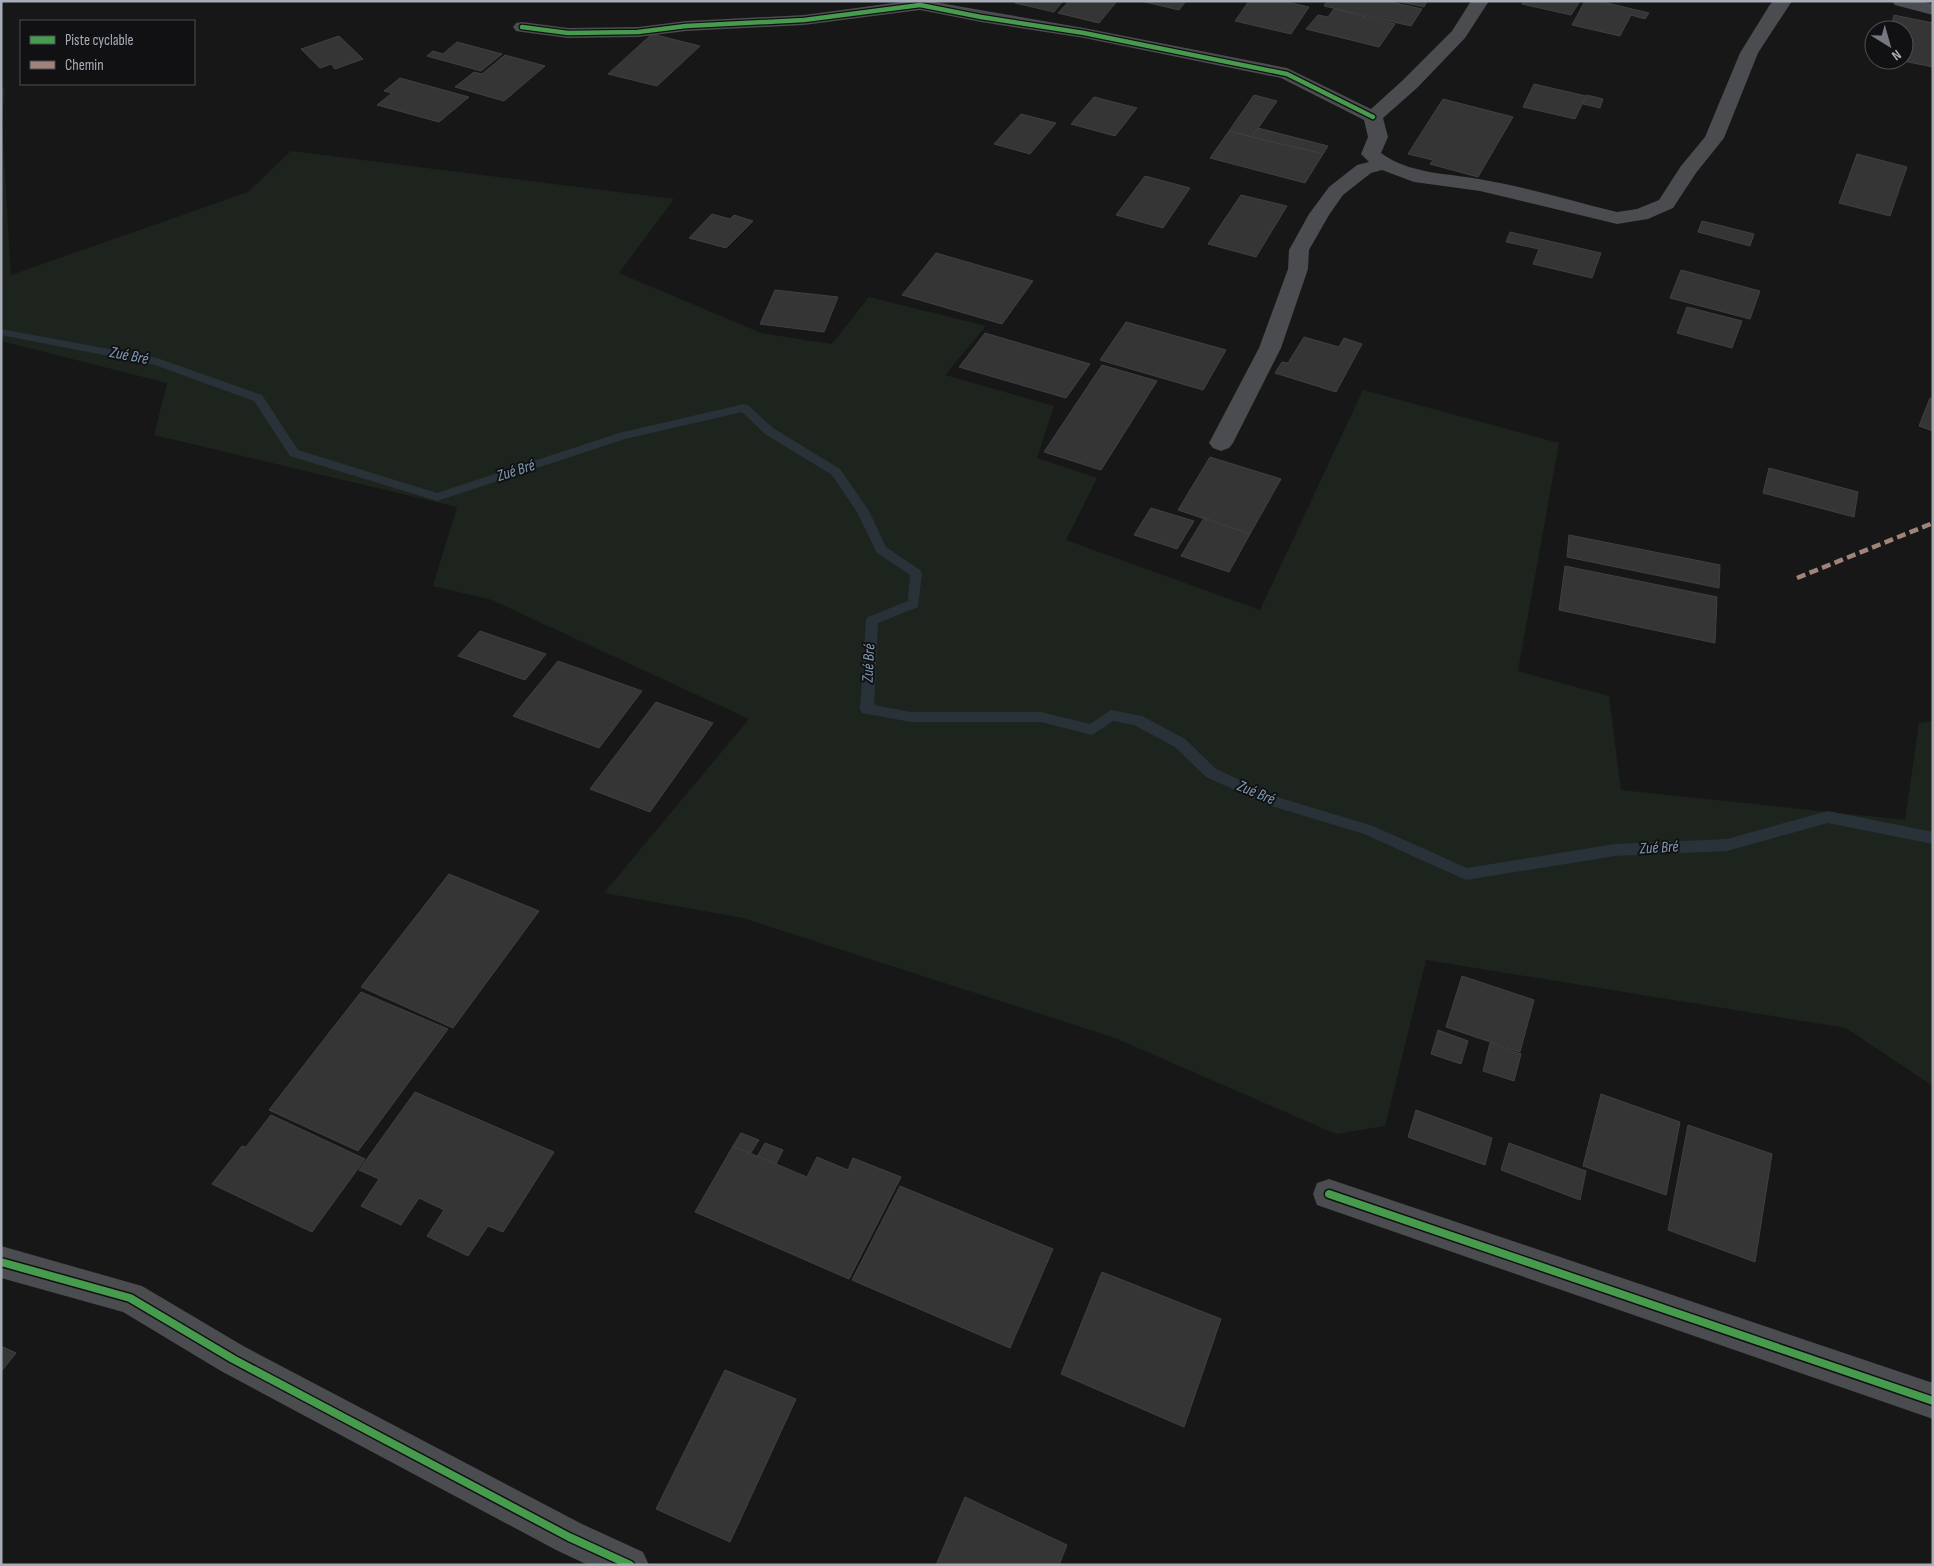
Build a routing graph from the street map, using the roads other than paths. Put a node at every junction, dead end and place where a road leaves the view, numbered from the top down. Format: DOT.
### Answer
graph roads {
  1 [pos="1480,1"];
  2 [pos="1783,1"];
  3 [pos="1902,1"];
  4 [pos="1933,10"];
  5 [pos="522,27"];
  6 [pos="1373,116"];
  7 [pos="1384,164"];
  8 [pos="1221,443"];
  9 [pos="1329,1194"];
  10 [pos="1,1262"];
  11 [pos="1933,1401"];
  12 [pos="630,1565"];
  1 -- 6 [label="street"];
  2 -- 7 [label="street"];
  3 -- 4 [label="street"];
  5 -- 6 [label="street"];
  6 -- 7 [label="street"];
  7 -- 8 [label="street"];
  9 -- 11 [label="street"];
  10 -- 12 [label="street"];
}
